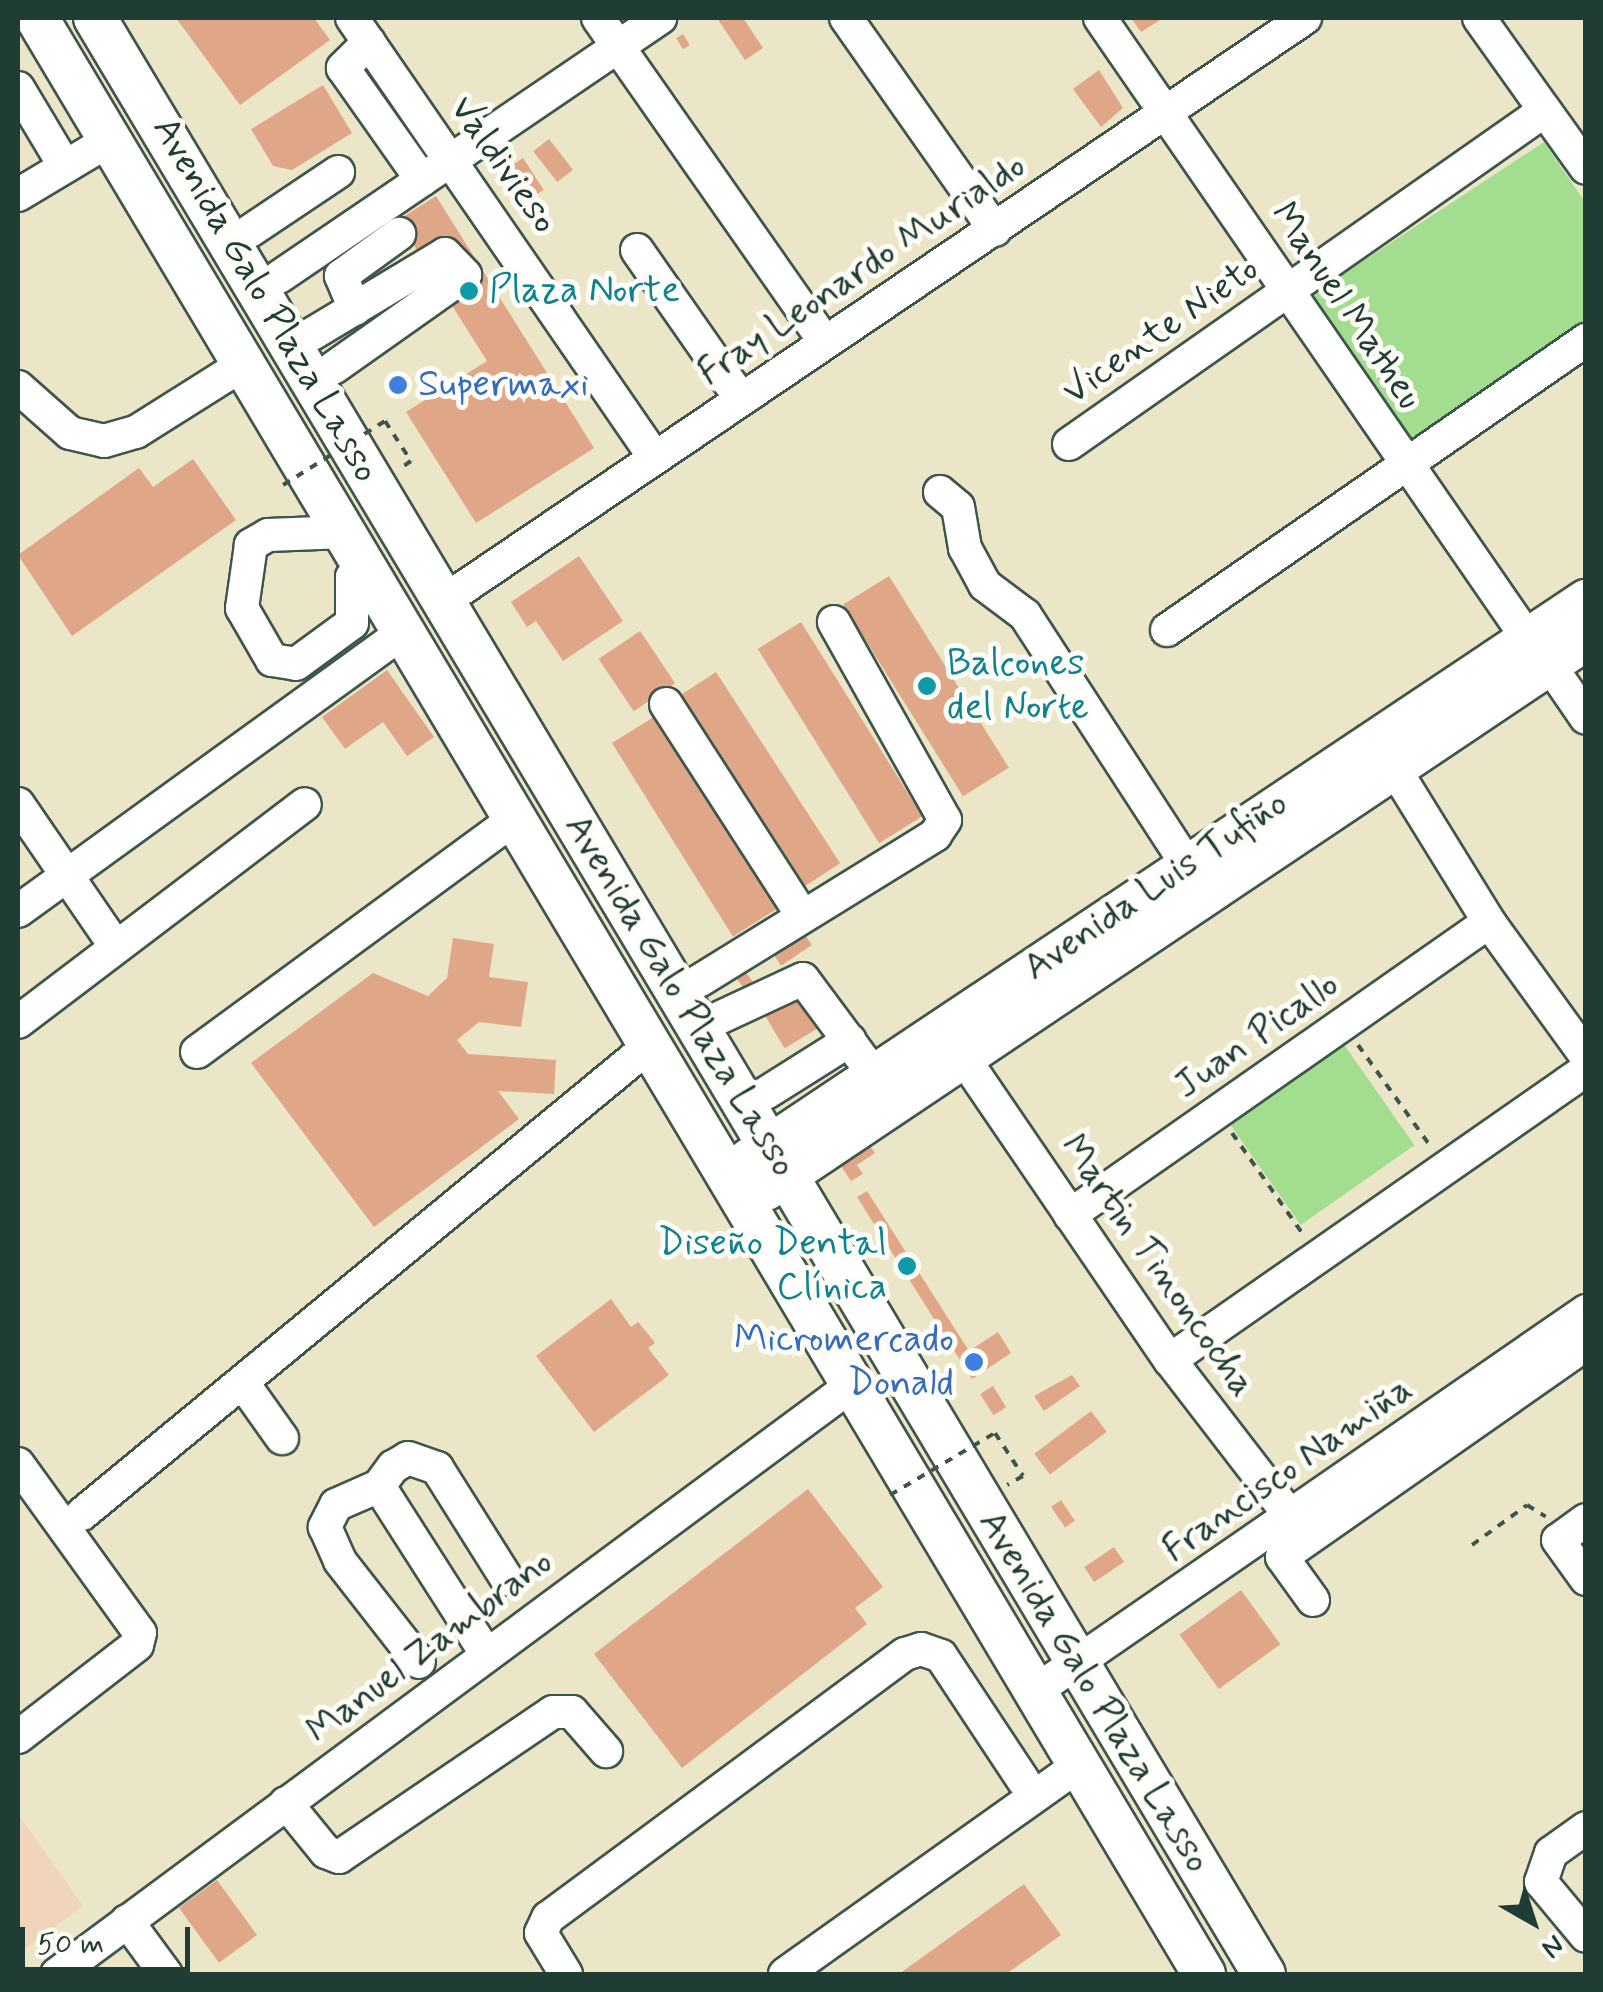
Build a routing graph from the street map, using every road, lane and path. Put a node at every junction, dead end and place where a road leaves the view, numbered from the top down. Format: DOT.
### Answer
graph roads {
  1 [pos="37,18"];
  2 [pos="72,18"];
  3 [pos="96,18"];
  4 [pos="120,18"];
  5 [pos="598,18"];
  6 [pos="660,18"];
  7 [pos="846,18"];
  8 [pos="1100,18"];
  9 [pos="1306,18"];
  10 [pos="1479,18"];
  11 [pos="360,30"];
  12 [pos="618,45"];
  13 [pos="18,88"];
  14 [pos="1544,110"];
  15 [pos="1166,112"];
  16 [pos="30,139"];
  17 [pos="110,140"];
  18 [pos="451,161"];
  19 [pos="64,165"];
  20 [pos="1586,168"];
  21 [pos="338,172"];
  22 [pos="422,180"];
  23 [pos="18,195"];
  24 [pos="995,230"];
  25 [pos="250,231"];
  26 [pos="399,234"];
  27 [pos="637,250"];
  28 [pos="278,277"];
  29 [pos="1288,291"];
  30 [pos="355,309"];
  31 [pos="1586,340"];
  32 [pos="825,342"];
  33 [pos="323,351"];
  34 [pos="244,364"];
  35 [pos="18,387"];
  36 [pos="741,400"];
  37 [pos="1069,444"];
  38 [pos="655,458"];
  39 [pos="1406,466"];
  40 [pos="394,472"];
  41 [pos="283,484"];
  42 [pos="940,492"];
  43 [pos="462,588"];
  44 [pos="1586,601"];
  45 [pos="834,622"];
  46 [pos="1166,630"];
  47 [pos="404,632"];
  48 [pos="1586,639"];
  49 [pos="1539,651"];
  50 [pos="666,704"];
  51 [pos="1586,718"];
  52 [pos="1423,729"];
  53 [pos="1394,768"];
  54 [pos="18,804"];
  55 [pos="305,804"];
  56 [pos="515,818"];
  57 [pos="1186,862"];
  58 [pos="63,876"];
  59 [pos="18,911"];
  60 [pos="802,916"];
  61 [pos="1489,922"];
  62 [pos="116,947"];
  63 [pos="699,981"];
  64 [pos="721,1017"];
  65 [pos="18,1022"];
  66 [pos="1344,1025"];
  67 [pos="850,1040"];
  68 [pos="648,1046"];
  69 [pos="196,1052"];
  70 [pos="1586,1056"];
  71 [pos="963,1057"];
  72 [pos="1586,1070"];
  73 [pos="875,1076"];
  74 [pos="766,1093"];
  75 [pos="1217,1112"];
  76 [pos="769,1167"];
  77 [pos="1446,1168"];
  78 [pos="1070,1215"];
  79 [pos="1318,1256"];
  80 [pos="1586,1311"];
  81 [pos="1586,1344"];
  82 [pos="1170,1360"];
  83 [pos="852,1384"];
  84 [pos="245,1386"];
  85 [pos="282,1438"];
  86 [pos="18,1464"];
  87 [pos="379,1486"];
  88 [pos="1003,1488"];
  89 [pos="890,1495"];
  90 [pos="82,1514"];
  91 [pos="1291,1517"];
  92 [pos="1573,1529"];
  93 [pos="1472,1545"];
  94 [pos="1586,1578"];
  95 [pos="508,1579"];
  96 [pos="1313,1600"];
  97 [pos="486,1655"];
  98 [pos="419,1662"];
  99 [pos="1066,1671"];
  100 [pos="18,1737"];
  101 [pos="606,1750"];
  102 [pos="1078,1766"];
  103 [pos="1023,1780"];
  104 [pos="286,1803"];
  105 [pos="1586,1828"];
  106 [pos="1574,1899"];
  107 [pos="127,1921"];
  108 [pos="1585,1934"];
  109 [pos="1204,1971"];
  110 [pos="57,1974"];
  111 [pos="166,1974"];
  112 [pos="566,1974"];
  113 [pos="786,1974"];
  114 [pos="1264,1974"];
  115 [pos="1288,1974"];
  1 -- 17 [label="main road, Avenida Galo Plaza Lasso"];
  2 -- 76 [label="main road, Avenida Galo Plaza Lasso"];
  3 -- 76 [label="main road, Avenida Galo Plaza Lasso"];
  4 -- 25 [label="main road, Avenida Galo Plaza Lasso"];
  5 -- 12 [label="street"];
  6 -- 12 [label="street"];
  7 -- 24 [label="street"];
  8 -- 15 [label="street, Manuel Matheu"];
  9 -- 15 [label="street, Fray Leonardo Murialdo"];
  10 -- 14 [label="street"];
  11 -- 18 [label="street, Valdivieso"];
  11 -- 22 [label="street"];
  12 -- 18 [label="street"];
  12 -- 32 [label="street"];
  13 -- 16 [label="street"];
  14 -- 20 [label="street"];
  14 -- 29 [label="street, Vicente Nieto"];
  15 -- 24 [label="street, Fray Leonardo Murialdo"];
  15 -- 29 [label="street, Manuel Matheu"];
  16 -- 19 [label="street"];
  17 -- 19 [label="street"];
  17 -- 34 [label="main road, Avenida Galo Plaza Lasso"];
  18 -- 22 [label="street"];
  18 -- 38 [label="street, Valdivieso"];
  19 -- 23 [label="street"];
  21 -- 25 [label="street"];
  22 -- 28 [label="street"];
  24 -- 32 [label="street, Fray Leonardo Murialdo"];
  25 -- 28 [label="main road, Avenida Galo Plaza Lasso"];
  26 -- 30 [label="street"];
  27 -- 36 [label="street"];
  28 -- 33 [label="main road, Avenida Galo Plaza Lasso"];
  29 -- 37 [label="street, Vicente Nieto"];
  29 -- 39 [label="street, Manuel Matheu"];
  30 -- 33 [label="street"];
  30 -- 33 [label="street"];
  31 -- 39 [label="street"];
  32 -- 36 [label="street, Fray Leonardo Murialdo"];
  33 -- 40 [label="main road, Avenida Galo Plaza Lasso"];
  34 -- 35 [label="street"];
  34 -- 47 [label="main road, Avenida Galo Plaza Lasso"];
  36 -- 38 [label="street, Fray Leonardo Murialdo"];
  38 -- 43 [label="street, Fray Leonardo Murialdo"];
  39 -- 46 [label="street"];
  39 -- 49 [label="street, Manuel Matheu"];
  40 -- 41 [label="path, bridge"];
  40 -- 43 [label="main road, Avenida Galo Plaza Lasso"];
  42 -- 57 [label="street"];
  43 -- 63 [label="main road, Avenida Galo Plaza Lasso"];
  44 -- 49 [label="main road, Avenida Luis Tufiño"];
  45 -- 60 [label="street"];
  47 -- 56 [label="main road, Avenida Galo Plaza Lasso"];
  47 -- 58 [label="street"];
  48 -- 49 [label="main road, Avenida Luis Tufiño"];
  49 -- 51 [label="street, Manuel Matheu"];
  49 -- 52 [label="main road, Avenida Luis Tufiño"];
  50 -- 60 [label="street"];
  52 -- 53 [label="main road, Avenida Luis Tufiño"];
  52 -- 57 [label="main road, Avenida Luis Tufiño"];
  53 -- 61 [label="street"];
  53 -- 71 [label="main road, Avenida Luis Tufiño"];
  54 -- 58 [label="street"];
  55 -- 62 [label="street"];
  56 -- 68 [label="main road, Avenida Galo Plaza Lasso"];
  56 -- 69 [label="street"];
  57 -- 73 [label="main road, Avenida Luis Tufiño"];
  58 -- 59 [label="street"];
  58 -- 62 [label="street"];
  60 -- 63 [label="street"];
  61 -- 66 [label="street, Juan Picallo"];
  61 -- 70 [label="street"];
  62 -- 65 [label="street"];
  63 -- 64 [label="main road, Avenida Galo Plaza Lasso"];
  64 -- 67 [label="street"];
  64 -- 74 [label="main road, Avenida Galo Plaza Lasso"];
  66 -- 75 [label="street, Juan Picallo"];
  66 -- 77 [label="path"];
  67 -- 73 [label="street"];
  67 -- 74 [label="street"];
  68 -- 76 [label="main road, Avenida Galo Plaza Lasso"];
  68 -- 84 [label="street"];
  71 -- 76 [label="main road, Avenida Luis Tufiño"];
  71 -- 78 [label="street, Martin Tinoncocha"];
  72 -- 77 [label="street"];
  73 -- 76 [label="main road, Avenida Luis Tufiño"];
  74 -- 76 [label="main road, Avenida Galo Plaza Lasso"];
  75 -- 78 [label="street, Juan Picallo"];
  75 -- 79 [label="path"];
  76 -- 83 [label="main road, Avenida Galo Plaza Lasso"];
  76 -- 88 [label="main road, Avenida Galo Plaza Lasso"];
  76 -- 99 [label="main road, Avenida Galo Plaza Lasso"];
  77 -- 79 [label="street"];
  78 -- 82 [label="street, Martin Tinoncocha"];
  79 -- 82 [label="street"];
  80 -- 91 [label="street, Francisco Namiña"];
  81 -- 96 [label="street"];
  82 -- 91 [label="street, Martin Tinoncocha"];
  83 -- 97 [label="street, Manuel Zambrano"];
  83 -- 99 [label="main road, Avenida Galo Plaza Lasso"];
  84 -- 85 [label="street"];
  84 -- 90 [label="street"];
  86 -- 100 [label="street"];
  87 -- 95 [label="street"];
  87 -- 97 [label="street"];
  87 -- 98 [label="street"];
  88 -- 89 [label="path, bridge"];
  88 -- 99 [label="main road, Avenida Galo Plaza Lasso"];
  91 -- 99 [label="street, Francisco Namiña"];
  92 -- 93 [label="path"];
  92 -- 94 [label="street"];
  97 -- 104 [label="street, Manuel Zambrano"];
  99 -- 102 [label="main road, Avenida Galo Plaza Lasso"];
  99 -- 109 [label="main road, Avenida Galo Plaza Lasso"];
  99 -- 114 [label="main road, Avenida Galo Plaza Lasso"];
  99 -- 115 [label="main road, Avenida Galo Plaza Lasso"];
  101 -- 104 [label="street"];
  102 -- 109 [label="main road, Avenida Galo Plaza Lasso"];
  102 -- 113 [label="street"];
  103 -- 112 [label="street"];
  104 -- 107 [label="street, Manuel Zambrano"];
  105 -- 106 [label="street"];
  106 -- 108 [label="street"];
  107 -- 110 [label="street, Manuel Zambrano"];
  107 -- 111 [label="street"];
}
